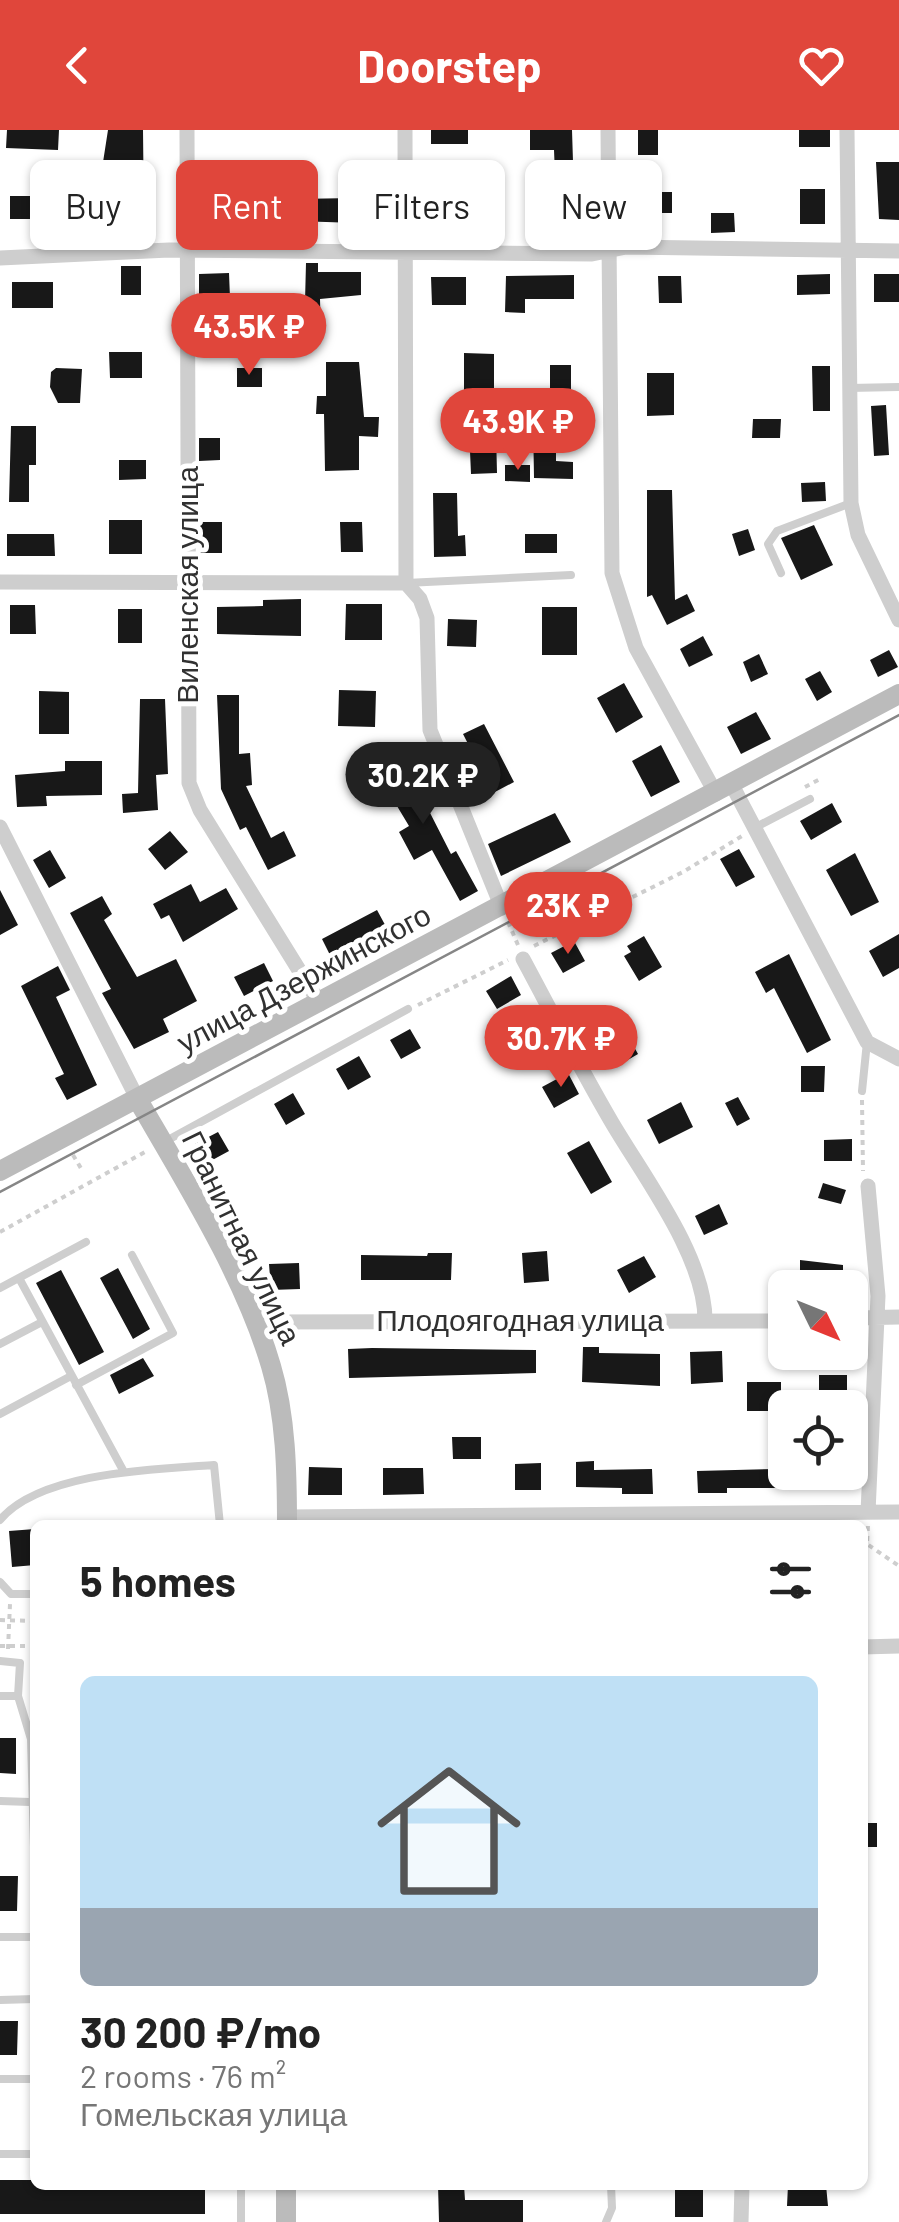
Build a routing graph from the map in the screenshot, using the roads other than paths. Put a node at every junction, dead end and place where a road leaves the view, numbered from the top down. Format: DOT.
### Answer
graph roads {
  1 [pos="188,130"];
  2 [pos="405,130"];
  3 [pos="608,130"];
  4 [pos="847,130"];
  5 [pos="405,160"];
  6 [pos="608,160"];
  7 [pos="404,250"];
  8 [pos="610,250"];
  9 [pos="662,250"];
  10 [pos="846,250"];
  11 [pos="899,251"];
  12 [pos="188,252"];
  13 [pos="0,258"];
  14 [pos="899,386"];
  15 [pos="849,388"];
  16 [pos="851,503"];
  17 [pos="781,573"];
  18 [pos="571,575"];
  19 [pos="0,582"];
  20 [pos="188,582"];
  21 [pos="406,583"];
  22 [pos="899,620"];
  23 [pos="899,694"];
  24 [pos="724,790"];
  25 [pos="810,799"];
  26 [pos="0,827"];
  27 [pos="754,828"];
  28 [pos="502,908"];
  29 [pos="522,956"];
  30 [pos="320,1004"];
  31 [pos="408,1009"];
  32 [pos="867,1042"];
  33 [pos="899,1059"];
  34 [pos="862,1091"];
  35 [pos="138,1100"];
  36 [pos="162,1142"];
  37 [pos="0,1171"];
  38 [pos="868,1186"];
  39 [pos="86,1242"];
  40 [pos="132,1255"];
  41 [pos="19,1278"];
  42 [pos="0,1288"];
  43 [pos="868,1317"];
  44 [pos="878,1317"];
  45 [pos="899,1317"];
  46 [pos="704,1320"];
  47 [pos="768,1321"];
  48 [pos="42,1322"];
  49 [pos="255,1322"];
  50 [pos="0,1344"];
  51 [pos="73,1380"];
  52 [pos="0,1414"];
  53 [pos="124,1472"];
  54 [pos="868,1512"];
  55 [pos="899,1512"];
  56 [pos="0,1520"];
  57 [pos="220,1520"];
  58 [pos="287,1520"];
  59 [pos="352,1520"];
  60 [pos="0,1582"];
  61 [pos="30,1594"];
  62 [pos="899,1646"];
  63 [pos="868,1647"];
  64 [pos="4,1660"];
  65 [pos="0,1696"];
  66 [pos="18,1696"];
  67 [pos="30,1736"];
  68 [pos="0,1802"];
  69 [pos="30,1802"];
  70 [pos="30,1937"];
  71 [pos="0,1938"];
  72 [pos="30,1999"];
  73 [pos="0,2000"];
  74 [pos="0,2079"];
  75 [pos="30,2079"];
  76 [pos="0,2154"];
  77 [pos="30,2154"];
  78 [pos="241,2190"];
  79 [pos="286,2190"];
  80 [pos="611,2190"];
  81 [pos="742,2190"];
  82 [pos="241,2222"];
  83 [pos="286,2222"];
  84 [pos="606,2222"];
  85 [pos="742,2222"];
  1 -- 12 [label="street, Виленская улица"];
  2 -- 5 [label="street"];
  3 -- 6 [label="street"];
  4 -- 10 [label="street"];
  7 -- 8 [label="street"];
  7 -- 12 [label="street"];
  7 -- 21 [label="street"];
  8 -- 24 [label="street"];
  9 -- 10 [label="street"];
  10 -- 11 [label="street"];
  10 -- 15 [label="street"];
  12 -- 13 [label="street"];
  12 -- 20 [label="street, Виленская улица"];
  14 -- 15 [label="lane"];
  15 -- 16 [label="street"];
  16 -- 17 [label="lane"];
  16 -- 22 [label="street"];
  18 -- 21 [label="lane"];
  19 -- 20 [label="street"];
  20 -- 21 [label="street"];
  20 -- 30 [label="street, Виленская улица"];
  21 -- 28 [label="street"];
  23 -- 24 [label="main road, улица Дзержинского"];
  24 -- 27 [label="street"];
  24 -- 28 [label="main road, улица Дзержинского"];
  25 -- 27 [label="lane"];
  26 -- 35 [label="street"];
  27 -- 32 [label="street"];
  28 -- 30 [label="main road, улица Дзержинского"];
  29 -- 46 [label="street"];
  30 -- 35 [label="main road, улица Дзержинского"];
  31 -- 36 [label="lane"];
  32 -- 33 [label="street"];
  32 -- 34 [label="lane"];
  35 -- 36 [label="main road, Гранитная улица"];
  35 -- 37 [label="main road, улица Дзержинского"];
  36 -- 49 [label="main road, Гранитная улица"];
  38 -- 44 [label="street"];
  39 -- 41 [label="lane"];
  40 -- 51 [label="lane"];
  41 -- 42 [label="lane"];
  41 -- 48 [label="lane"];
  43 -- 44 [label="street"];
  44 -- 45 [label="street"];
  44 -- 54 [label="street"];
  46 -- 47 [label="street, Плодоягодная улица"];
  46 -- 49 [label="street, Плодоягодная улица"];
  48 -- 50 [label="lane"];
  48 -- 51 [label="lane"];
  49 -- 58 [label="main road, Гранитная улица"];
  51 -- 52 [label="lane"];
  51 -- 53 [label="lane"];
  53 -- 56 [label="lane"];
  53 -- 57 [label="lane"];
  54 -- 55 [label="street"];
  54 -- 59 [label="street"];
  60 -- 61 [label="lane"];
  62 -- 63 [label="street"];
  64 -- 66 [label="lane"];
  65 -- 66 [label="lane"];
  66 -- 67 [label="lane"];
  68 -- 69 [label="lane"];
  70 -- 71 [label="lane"];
  72 -- 73 [label="lane"];
  74 -- 75 [label="lane"];
  76 -- 77 [label="lane"];
  78 -- 82 [label="lane"];
  79 -- 83 [label="main road"];
  80 -- 84 [label="lane"];
  81 -- 85 [label="street"];
}
